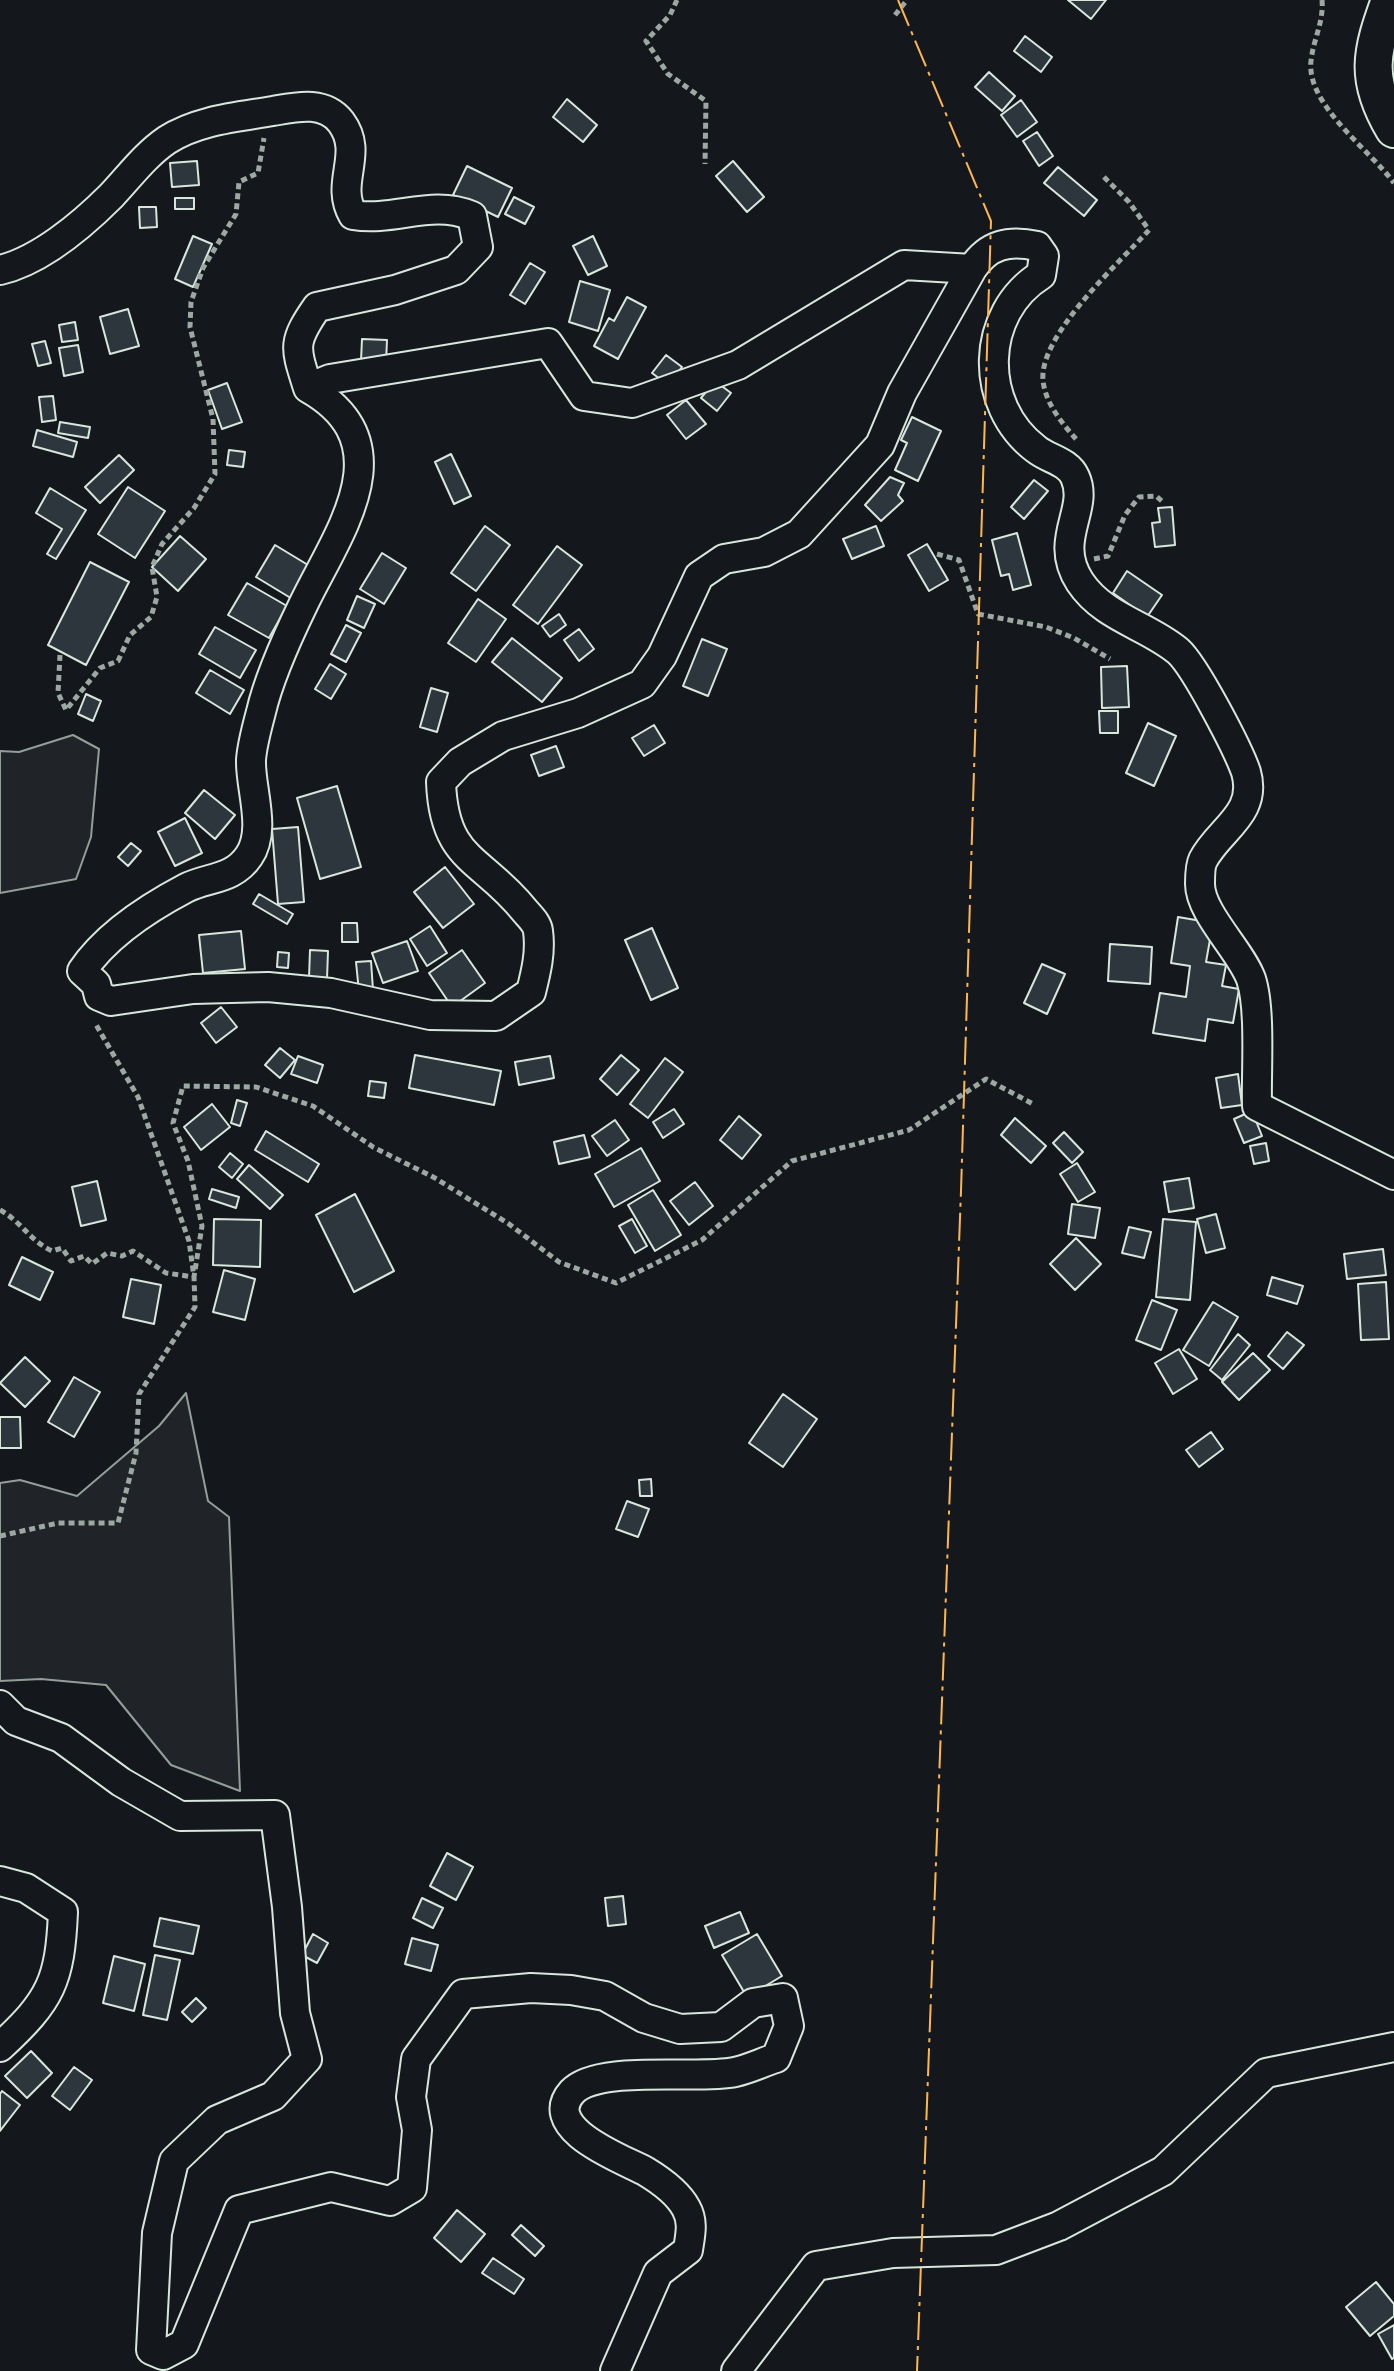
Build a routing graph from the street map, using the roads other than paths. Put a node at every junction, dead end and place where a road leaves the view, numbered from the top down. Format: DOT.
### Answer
graph roads {
  1 [pos="1390,0"];
  2 [pos="1394,129"];
  3 [pos="972,269"];
  4 [pos="0,270"];
  5 [pos="308,388"];
  6 [pos="1394,1175"];
  7 [pos="0,1705"];
  8 [pos="0,1881"];
  9 [pos="0,2047"];
  10 [pos="1394,2047"];
  11 [pos="615,2371"];
  12 [pos="736,2371"];
  1 -- 2 [label="main road"];
  3 -- 5 [label="street"];
  3 -- 5 [label="street"];
  3 -- 6 [label="street"];
  4 -- 5 [label="street"];
  7 -- 11 [label="street"];
  8 -- 9 [label="street"];
  10 -- 12 [label="street"];
}
